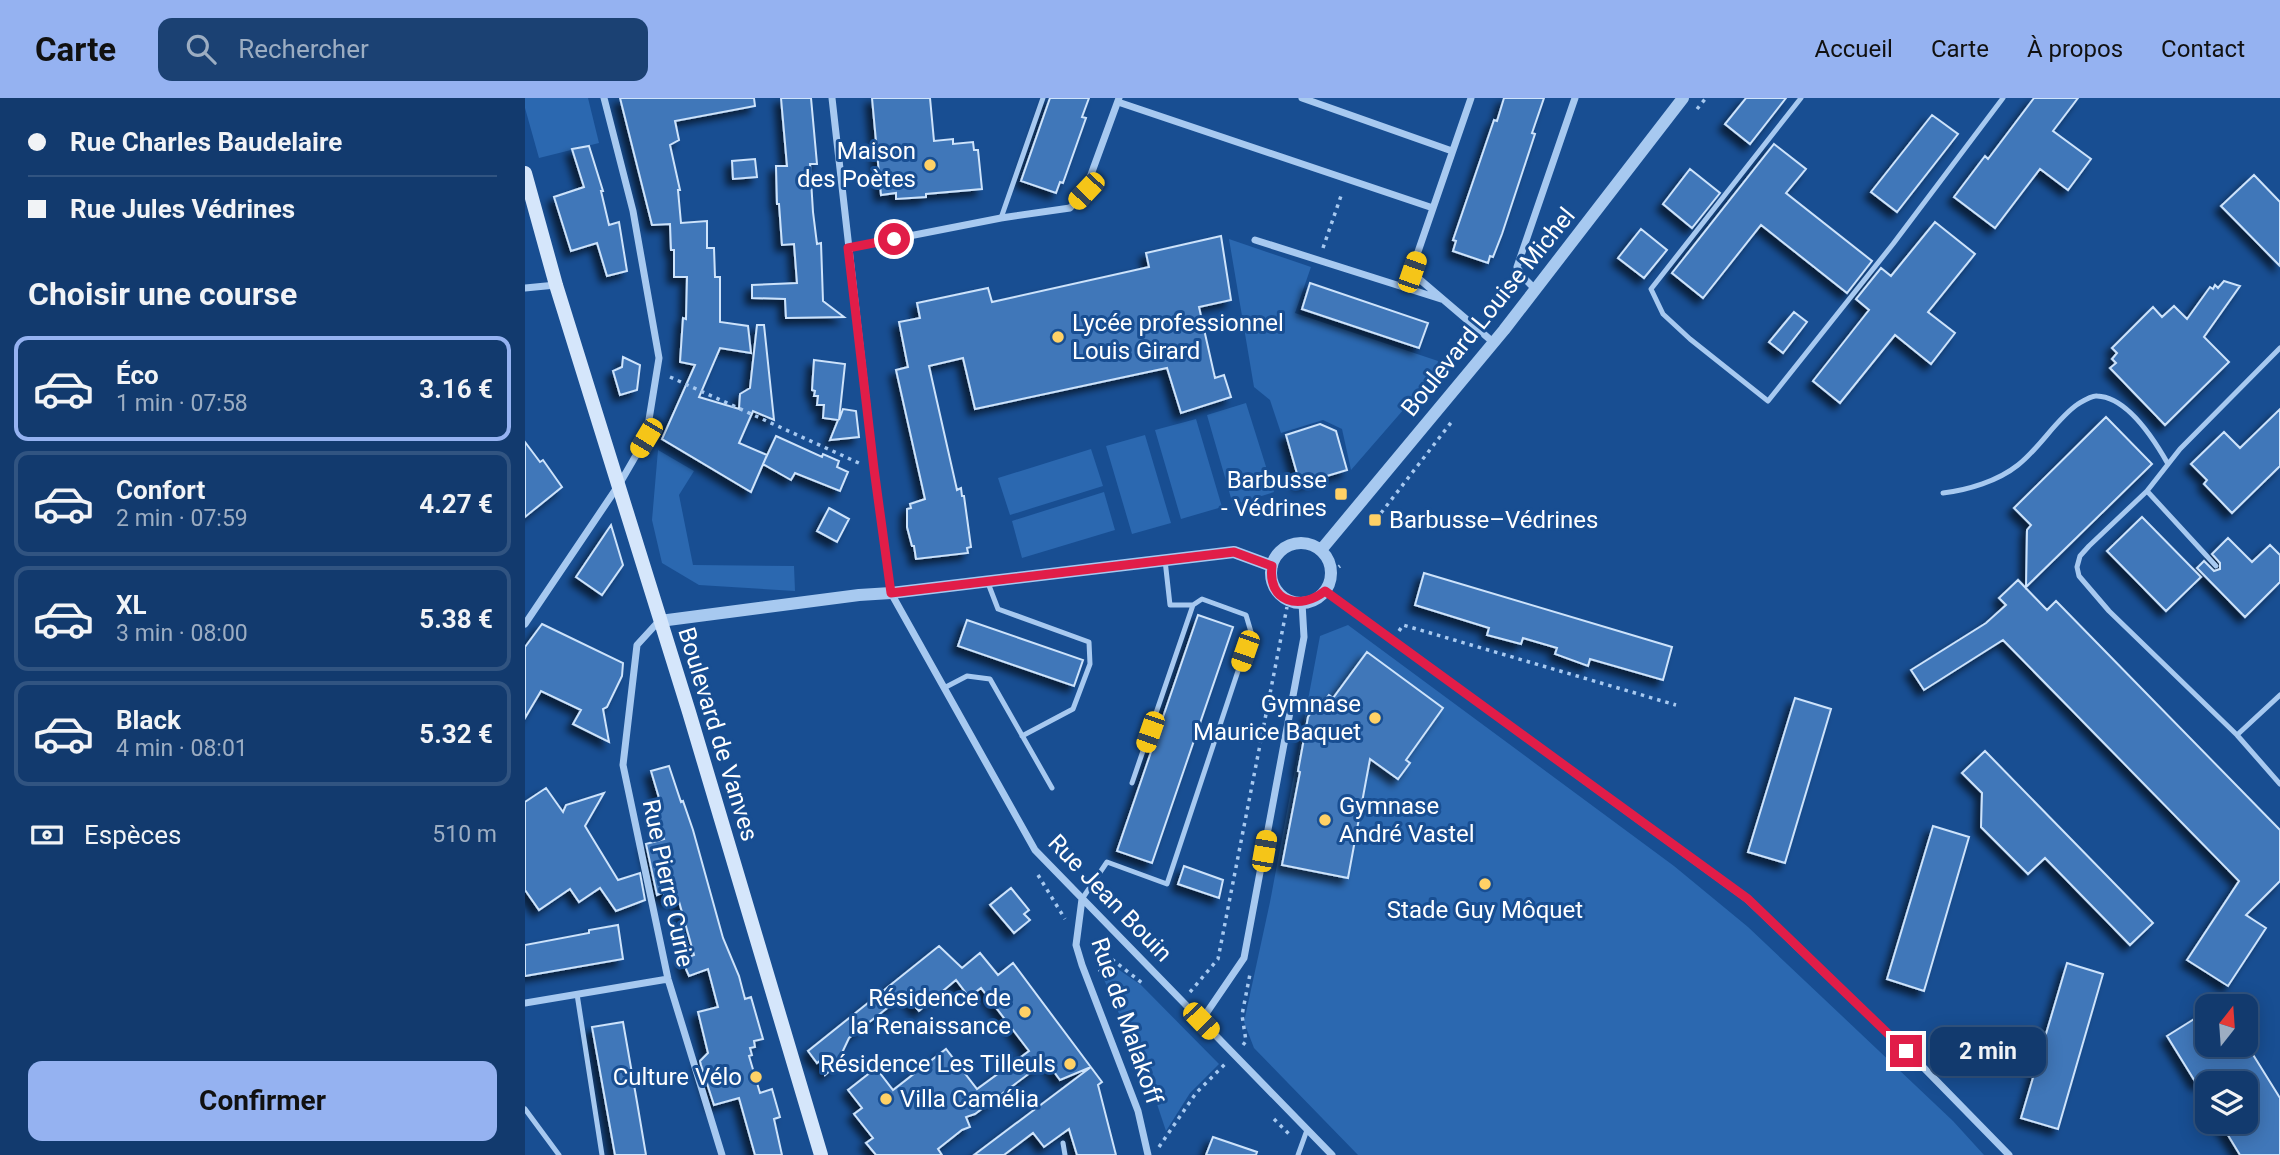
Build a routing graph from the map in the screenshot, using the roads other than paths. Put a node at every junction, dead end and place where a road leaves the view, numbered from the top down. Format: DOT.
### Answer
graph roads {
  1 [pos="604,98"];
  2 [pos="832,98"];
  3 [pos="1043,98"];
  4 [pos="1302,98"];
  5 [pos="1471,98"];
  6 [pos="1575,98"];
  7 [pos="1683,98"];
  8 [pos="1801,98"];
  9 [pos="2003,98"];
  10 [pos="1119,100"];
  11 [pos="1452,151"];
  12 [pos="525,173"];
  13 [pos="1433,208"];
  14 [pos="1001,218"];
  15 [pos="1255,240"];
  16 [pos="848,248"];
  17 [pos="557,285"];
  18 [pos="525,288"];
  19 [pos="1535,289"];
  20 [pos="1446,300"];
  21 [pos="1493,342"];
  22 [pos="2280,348"];
  23 [pos="2168,464"];
  24 [pos="619,483"];
  25 [pos="2147,491"];
  26 [pos="1943,493"];
  27 [pos="1321,550"];
  28 [pos="1165,560"];
  29 [pos="1272,566"];
  30 [pos="2216,566"];
  31 [pos="987,582"];
  32 [pos="1325,591"];
  33 [pos="891,593"];
  34 [pos="1302,603"];
  35 [pos="1193,605"];
  36 [pos="660,621"];
  37 [pos="525,624"];
  38 [pos="944,688"];
  39 [pos="2280,695"];
  40 [pos="2237,735"];
  41 [pos="1022,736"];
  42 [pos="1132,783"];
  43 [pos="2280,784"];
  44 [pos="1052,788"];
  45 [pos="1082,899"];
  46 [pos="668,979"];
  47 [pos="577,994"];
  48 [pos="525,1003"];
  49 [pos="1201,1021"];
  50 [pos="525,1109"];
  51 [pos="1307,1130"];
  52 [pos="1063,1143"];
  53 [pos="559,1155"];
  54 [pos="602,1155"];
  55 [pos="722,1155"];
  56 [pos="821,1155"];
  57 [pos="1065,1155"];
  58 [pos="1148,1155"];
  59 [pos="1298,1155"];
  60 [pos="1332,1155"];
  61 [pos="2009,1155"];
  1 -- 24 [label="street"];
  2 -- 16 [label="street, Rue Jean Bouin"];
  3 -- 14 [label="lane"];
  4 -- 11 [label="street"];
  5 -- 11 [label="street"];
  6 -- 19 [label="street"];
  7 -- 19 [label="street, Boulevard Louise Michel"];
  8 -- 9 [label="lane"];
  10 -- 13 [label="street"];
  10 -- 14 [label="street"];
  11 -- 13 [label="street"];
  12 -- 17 [label="main road, Boulevard de Vanves"];
  13 -- 20 [label="street"];
  14 -- 16 [label="street"];
  15 -- 20 [label="street"];
  16 -- 33 [label="street, Rue Jean Bouin"];
  17 -- 18 [label="street"];
  17 -- 24 [label="main road, Boulevard de Vanves"];
  19 -- 21 [label="street, Boulevard Louise Michel"];
  20 -- 21 [label="street"];
  21 -- 27 [label="street, Boulevard Louise Michel"];
  22 -- 23 [label="lane"];
  23 -- 25 [label="lane"];
  23 -- 26 [label="lane"];
  24 -- 36 [label="main road, Boulevard de Vanves"];
  24 -- 37 [label="street"];
  25 -- 30 [label="lane"];
  25 -- 40 [label="lane"];
  27 -- 29 [label="street"];
  27 -- 32 [label="street"];
  28 -- 29 [label="street"];
  28 -- 31 [label="street"];
  28 -- 35 [label="lane"];
  29 -- 34 [label="street"];
  31 -- 33 [label="street"];
  31 -- 41 [label="lane"];
  32 -- 34 [label="street"];
  32 -- 61 [label="street"];
  33 -- 36 [label="street"];
  33 -- 38 [label="street, Rue Jean Bouin"];
  34 -- 49 [label="street"];
  35 -- 42 [label="lane"];
  35 -- 45 [label="lane"];
  36 -- 46 [label="street, Rue Pierre Curie"];
  36 -- 56 [label="main road, Boulevard de Vanves"];
  38 -- 41 [label="lane"];
  38 -- 45 [label="street, Rue Jean Bouin"];
  39 -- 40 [label="lane"];
  40 -- 43 [label="lane"];
  41 -- 44 [label="lane"];
  45 -- 49 [label="street, Rue Jean Bouin"];
  45 -- 58 [label="street, Rue de Malakoff"];
  46 -- 47 [label="street"];
  46 -- 55 [label="street, Rue Pierre Curie"];
  47 -- 48 [label="street"];
  47 -- 54 [label="lane"];
  49 -- 51 [label="street, Rue Jean Bouin"];
  50 -- 53 [label="lane"];
  51 -- 59 [label="lane"];
  51 -- 60 [label="street, Rue Jean Bouin"];
  52 -- 57 [label="lane"];
}
